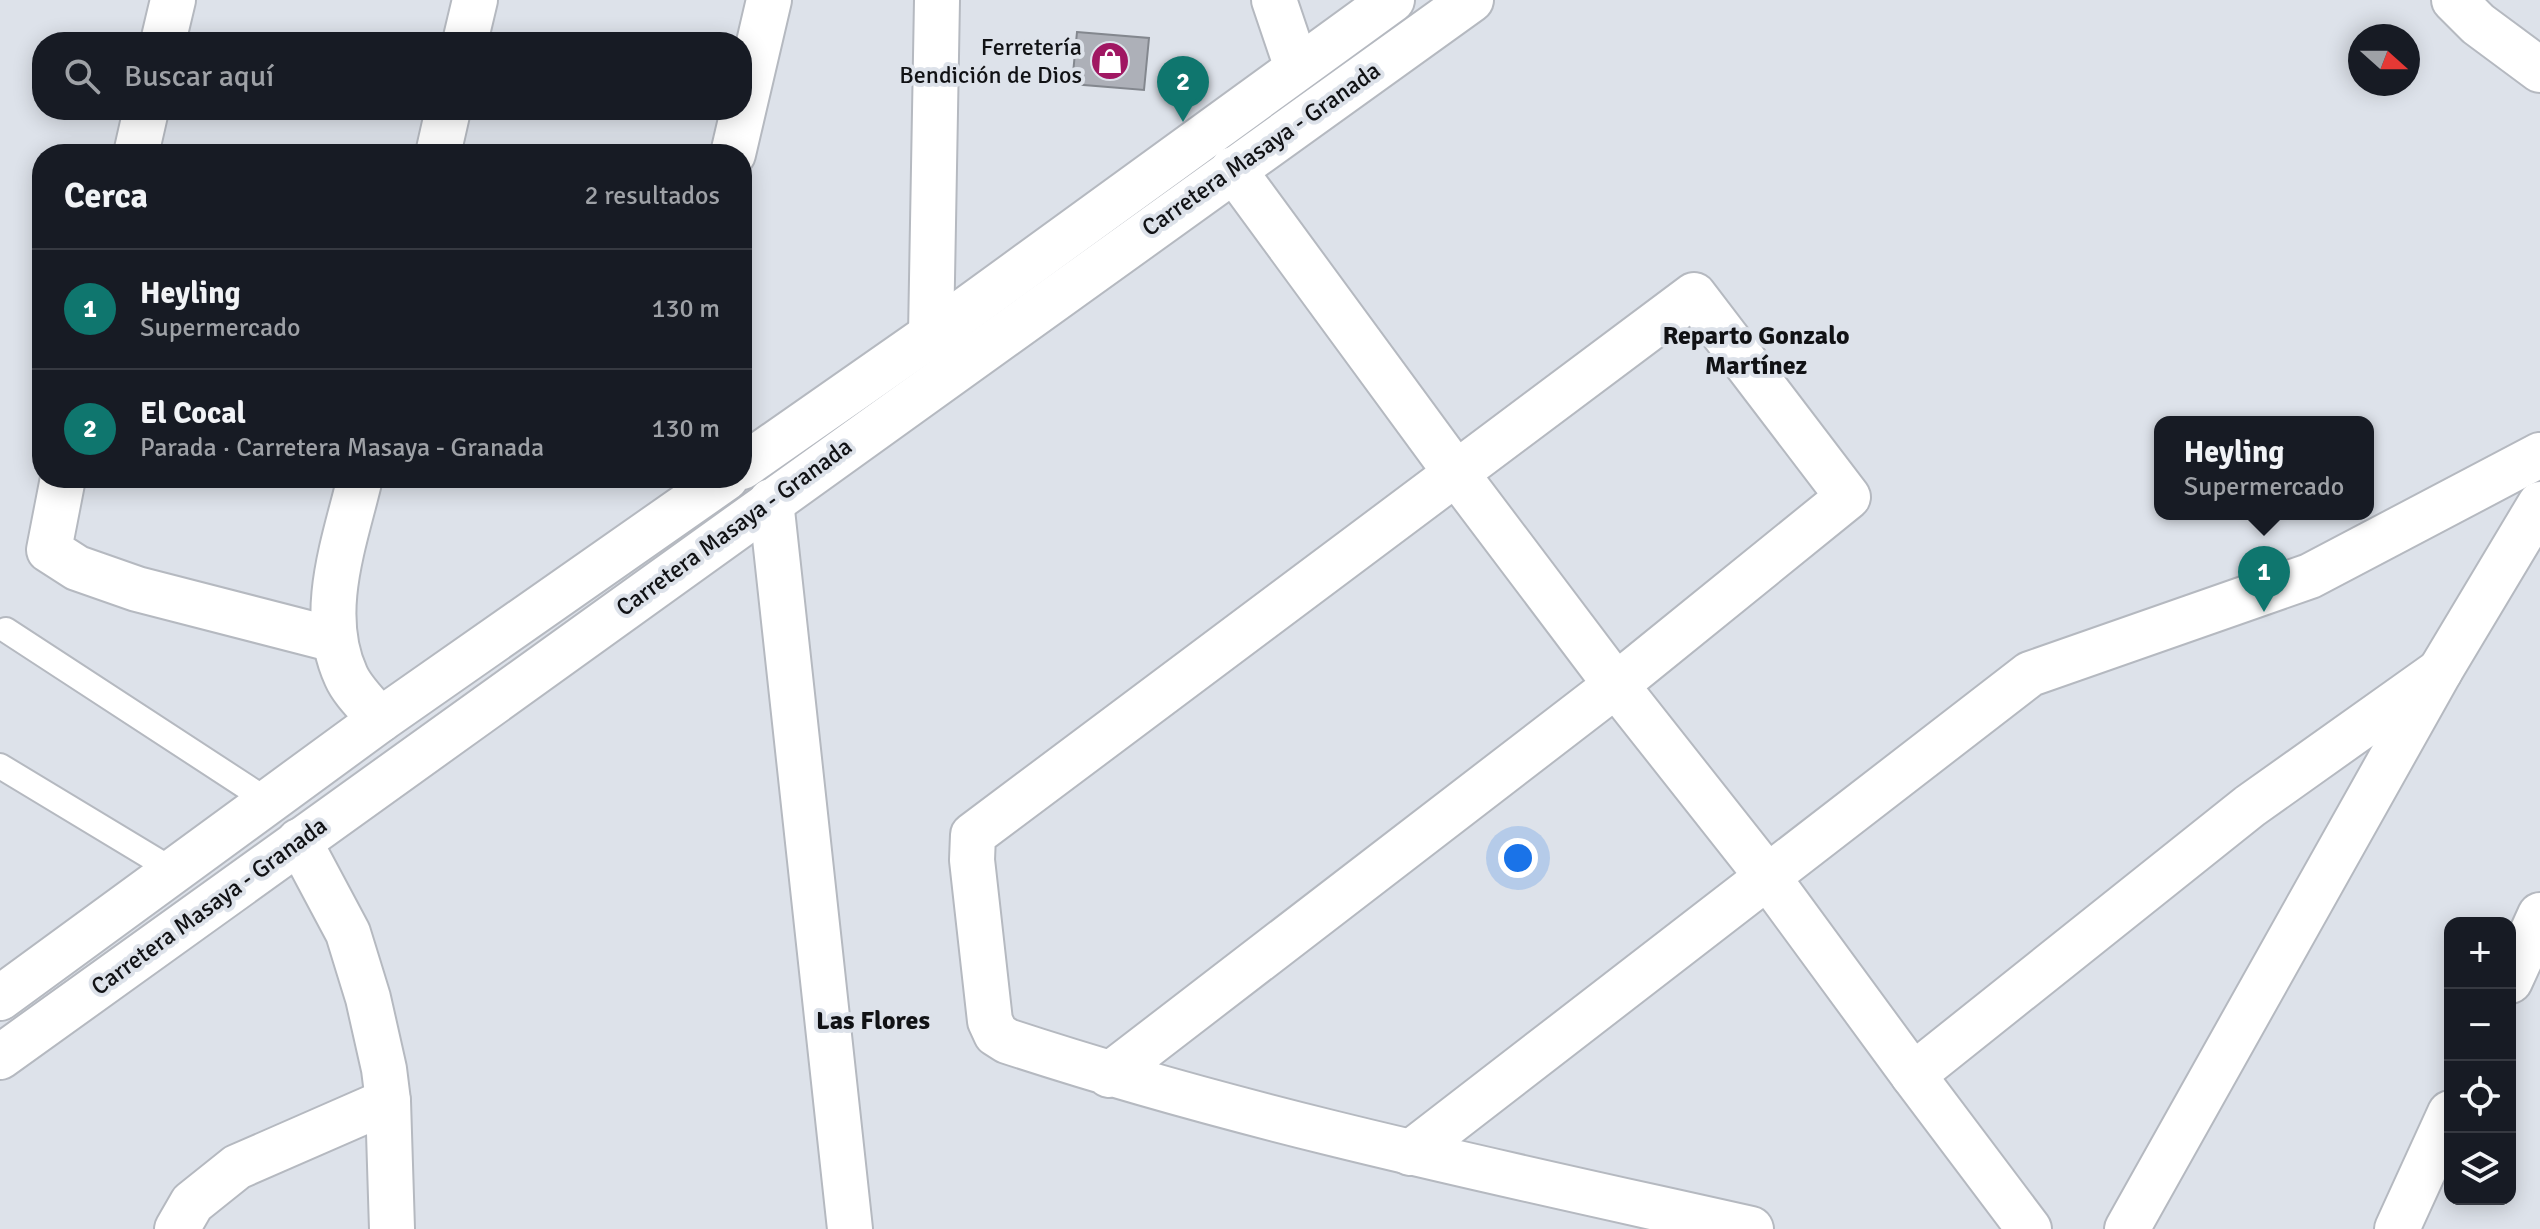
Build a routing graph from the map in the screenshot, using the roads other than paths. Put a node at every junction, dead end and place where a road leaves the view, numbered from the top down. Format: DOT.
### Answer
graph roads {
  1 [pos="173,0"];
  2 [pos="475,0"];
  3 [pos="769,0"];
  4 [pos="937,0"];
  5 [pos="1274,0"];
  6 [pos="1392,0"];
  7 [pos="1471,0"];
  8 [pos="2454,0"];
  9 [pos="165,32"];
  10 [pos="467,32"];
  11 [pos="1297,68"];
  12 [pos="2540,70"];
  13 [pos="752,73"];
  14 [pos="144,120"];
  15 [pos="446,120"];
  16 [pos="741,120"];
  17 [pos="138,144"];
  18 [pos="440,144"];
  19 [pos="735,144"];
  20 [pos="1233,169"];
  21 [pos="931,335"];
  22 [pos="2540,455"];
  23 [pos="752,460"];
  24 [pos="1456,473"];
  25 [pos="61,488"];
  26 [pos="358,488"];
  27 [pos="712,488"];
  28 [pos="771,501"];
  29 [pos="2540,504"];
  30 [pos="6,630"];
  31 [pos="335,640"];
  32 [pos="2440,671"];
  33 [pos="1616,685"];
  34 [pos="380,720"];
  35 [pos="0,766"];
  36 [pos="268,801"];
  37 [pos="299,841"];
  38 [pos="174,871"];
  39 [pos="1767,876"];
  40 [pos="2540,915"];
  41 [pos="2516,968"];
  42 [pos="0,998"];
  43 [pos="0,1057"];
  44 [pos="1109,1075"];
  45 [pos="1913,1075"];
  46 [pos="388,1101"];
  47 [pos="2444,1126"];
  48 [pos="1410,1153"];
  49 [pos="177,1229"];
  50 [pos="392,1229"];
  51 [pos="850,1229"];
  52 [pos="1751,1229"];
  53 [pos="2029,1229"];
  54 [pos="2127,1229"];
  55 [pos="2397,1229"];
  1 -- 9 [label="main road"];
  2 -- 10 [label="main road"];
  3 -- 13 [label="main road"];
  4 -- 21 [label="main road"];
  5 -- 11 [label="main road"];
  6 -- 11 [label="main road, Carretera Masaya - Granada"];
  7 -- 20 [label="main road, Carretera Masaya - Granada"];
  8 -- 12 [label="main road"];
  11 -- 21 [label="main road, Carretera Masaya - Granada"];
  14 -- 17 [label="main road"];
  15 -- 18 [label="main road"];
  16 -- 19 [label="main road"];
  20 -- 24 [label="main road"];
  20 -- 28 [label="main road, Carretera Masaya - Granada"];
  21 -- 23 [label="main road, Carretera Masaya - Granada"];
  22 -- 39 [label="main road"];
  24 -- 33 [label="main road"];
  24 -- 33 [label="main road"];
  24 -- 44 [label="main road"];
  25 -- 31 [label="main road"];
  26 -- 31 [label="main road"];
  27 -- 34 [label="main road, Carretera Masaya - Granada"];
  28 -- 37 [label="main road, Carretera Masaya - Granada"];
  28 -- 51 [label="main road"];
  29 -- 32 [label="main road"];
  30 -- 36 [label="lane"];
  31 -- 34 [label="main road"];
  32 -- 45 [label="main road"];
  32 -- 54 [label="main road"];
  33 -- 39 [label="main road"];
  33 -- 44 [label="main road"];
  34 -- 36 [label="main road, Carretera Masaya - Granada"];
  35 -- 38 [label="lane"];
  36 -- 38 [label="main road, Carretera Masaya - Granada"];
  37 -- 43 [label="main road, Carretera Masaya - Granada"];
  37 -- 46 [label="main road"];
  38 -- 42 [label="main road, Carretera Masaya - Granada"];
  39 -- 45 [label="main road"];
  39 -- 48 [label="main road"];
  40 -- 41 [label="main road"];
  44 -- 48 [label="main road"];
  45 -- 53 [label="main road"];
  46 -- 49 [label="main road"];
  46 -- 50 [label="main road"];
  47 -- 55 [label="main road"];
  48 -- 52 [label="main road"];
}
